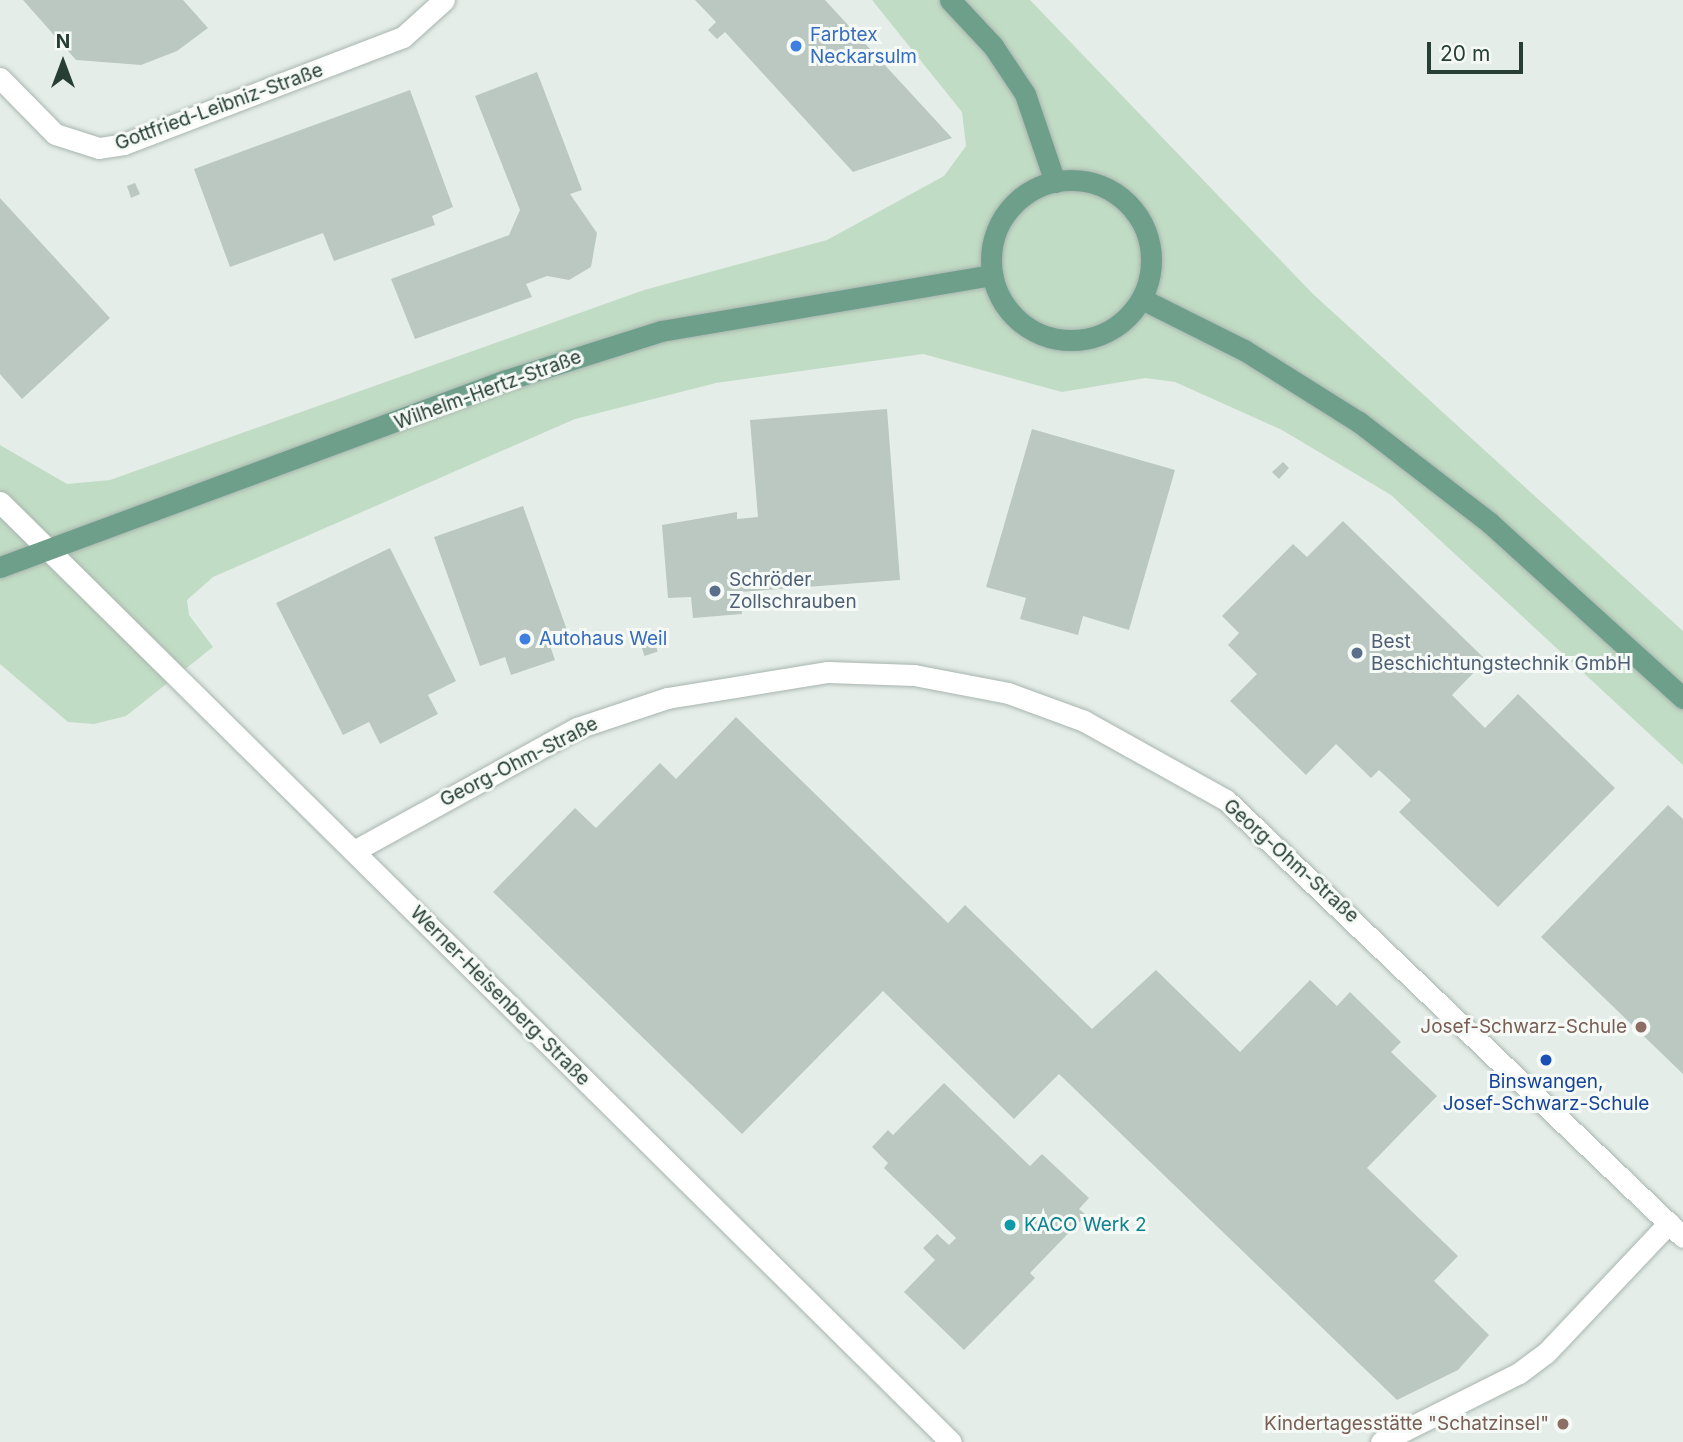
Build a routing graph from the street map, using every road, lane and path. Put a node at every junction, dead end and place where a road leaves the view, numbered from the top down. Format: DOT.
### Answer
graph roads {
  1 [pos="443,0"];
  2 [pos="950,0"];
  3 [pos="0,79"];
  4 [pos="1055,182"];
  5 [pos="992,275"];
  6 [pos="1142,299"];
  7 [pos="0,502"];
  8 [pos="46,553"];
  9 [pos="0,567"];
  10 [pos="1683,698"];
  11 [pos="354,851"];
  12 [pos="1676,1230"];
  13 [pos="951,1442"];
  14 [pos="1381,1442"];
  1 -- 3 [label="street, Gottfried-Leibniz-Straße"];
  2 -- 4 [label="main road"];
  4 -- 5 [label="main road"];
  4 -- 6 [label="main road"];
  5 -- 6 [label="main road"];
  5 -- 8 [label="main road, Wilhelm-Hertz-Straße"];
  6 -- 10 [label="main road"];
  7 -- 8 [label="street, Werner-Heisenberg-Straße"];
  8 -- 9 [label="main road, Wilhelm-Hertz-Straße"];
  8 -- 11 [label="street, Werner-Heisenberg-Straße"];
  11 -- 12 [label="street, Georg-Ohm-Straße"];
  11 -- 13 [label="street, Werner-Heisenberg-Straße"];
  12 -- 14 [label="street, Georg-Ohm-Straße"];
}
